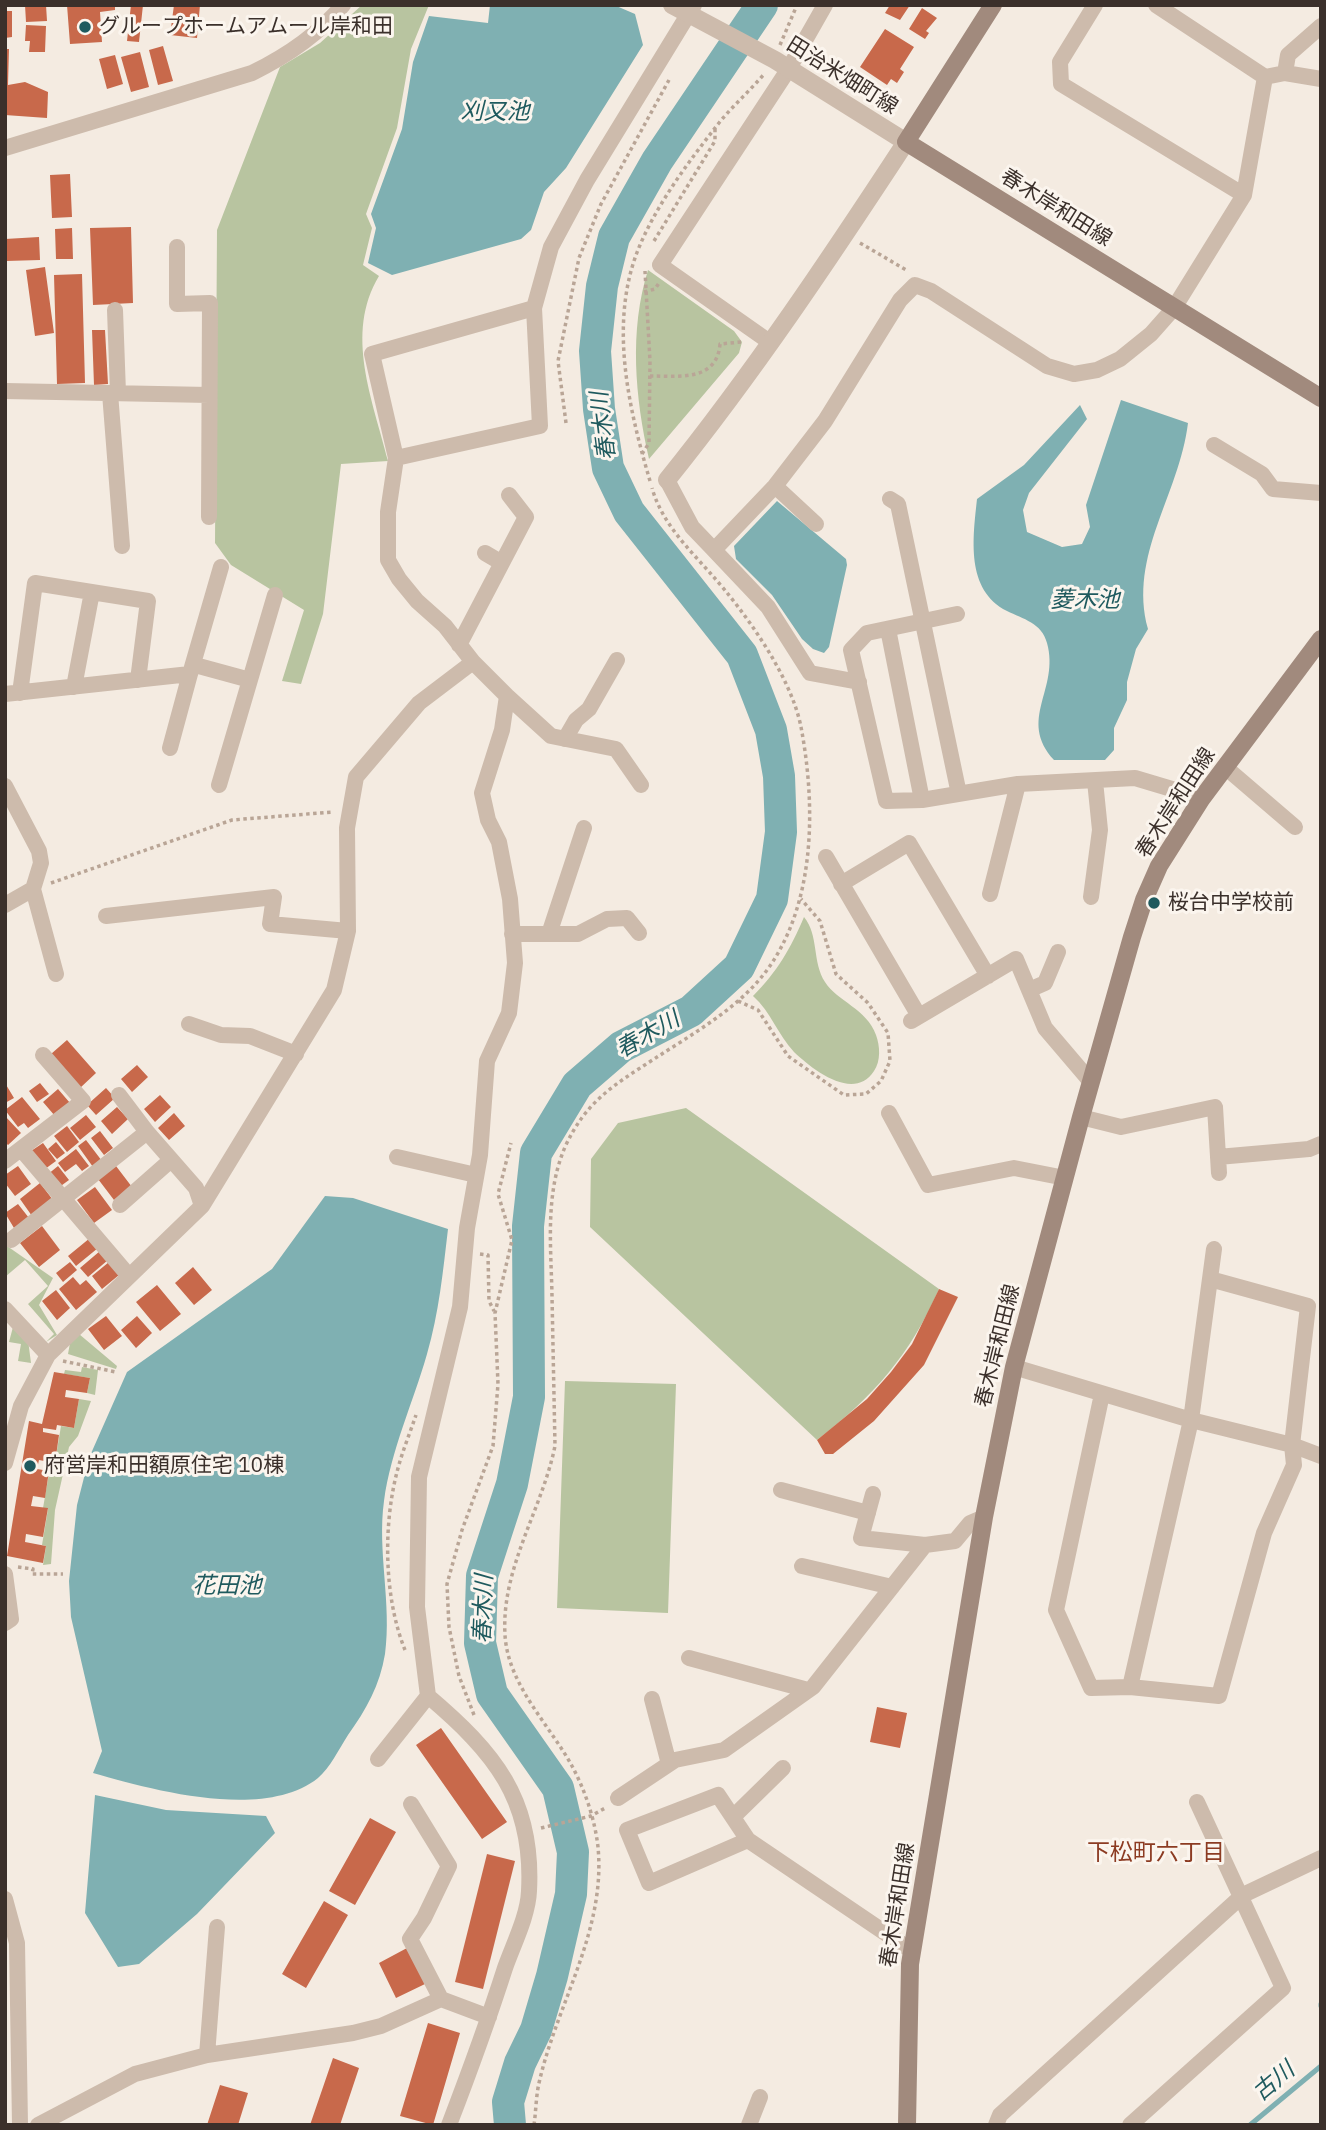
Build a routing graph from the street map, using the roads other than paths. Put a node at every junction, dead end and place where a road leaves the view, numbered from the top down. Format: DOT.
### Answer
graph roads {
  1 [pos="343,5"];
  2 [pos="672,5"];
  3 [pos="825,5"];
  4 [pos="993,5"];
  5 [pos="1095,5"];
  6 [pos="1156,5"];
  7 [pos="691,9"];
  8 [pos="1321,26"];
  9 [pos="781,65"];
  10 [pos="1285,73"];
  11 [pos="1265,77"];
  12 [pos="1321,79"];
  13 [pos="906,142"];
  14 [pos="5,148"];
  15 [pos="1244,195"];
  16 [pos="177,247"];
  17 [pos="534,308"];
  18 [pos="1174,308"];
  19 [pos="115,310"];
  20 [pos="771,343"];
  21 [pos="5,391"];
  22 [pos="114,393"];
  23 [pos="209,395"];
  24 [pos="1321,398"];
  25 [pos="1214,444"];
  26 [pos="396,458"];
  27 [pos="667,480"];
  28 [pos="775,486"];
  29 [pos="1321,494"];
  30 [pos="509,495"];
  31 [pos="890,499"];
  32 [pos="209,517"];
  33 [pos="816,524"];
  34 [pos="122,546"];
  35 [pos="714,550"];
  36 [pos="485,553"];
  37 [pos="502,563"];
  38 [pos="221,567"];
  39 [pos="92,592"];
  40 [pos="275,594"];
  41 [pos="957,614"];
  42 [pos="922,621"];
  43 [pos="888,629"];
  44 [pos="1321,639"];
  45 [pos="460,645"];
  46 [pos="617,660"];
  47 [pos="473,662"];
  48 [pos="192,669"];
  49 [pos="138,680"];
  50 [pos="250,680"];
  51 [pos="859,682"];
  52 [pos="74,687"];
  53 [pos="13,693"];
  54 [pos="507,696"];
  55 [pos="565,739"];
  56 [pos="170,748"];
  57 [pos="1225,767"];
  58 [pos="1095,781"];
  59 [pos="1018,783"];
  60 [pos="219,785"];
  61 [pos="641,785"];
  62 [pos="5,786"];
  63 [pos="959,794"];
  64 [pos="1202,798"];
  65 [pos="922,800"];
  66 [pos="1294,827"];
  67 [pos="584,828"];
  68 [pos="826,857"];
  69 [pos="841,884"];
  70 [pos="33,889"];
  71 [pos="990,894"];
  72 [pos="1091,897"];
  73 [pos="5,905"];
  74 [pos="106,916"];
  75 [pos="348,931"];
  76 [pos="639,933"];
  77 [pos="512,934"];
  78 [pos="549,934"];
  79 [pos="1058,952"];
  80 [pos="56,974"];
  81 [pos="988,976"];
  82 [pos="1029,990"];
  83 [pos="190,1024"];
  84 [pos="296,1054"];
  85 [pos="43,1055"];
  86 [pos="1091,1082"];
  87 [pos="120,1095"];
  88 [pos="889,1112"];
  89 [pos="1081,1117"];
  90 [pos="147,1132"];
  91 [pos="1321,1144"];
  92 [pos="21,1149"];
  93 [pos="397,1157"];
  94 [pos="171,1160"];
  95 [pos="5,1161"];
  96 [pos="476,1175"];
  97 [pos="1065,1178"];
  98 [pos="63,1199"];
  99 [pos="120,1205"];
  100 [pos="202,1206"];
  101 [pos="10,1240"];
  102 [pos="1214,1249"];
  103 [pos="129,1276"];
  104 [pos="1210,1279"];
  105 [pos="5,1309"];
  106 [pos="48,1355"];
  107 [pos="1014,1367"];
  108 [pos="1102,1394"];
  109 [pos="1191,1420"];
  110 [pos="1292,1445"];
  111 [pos="1321,1456"];
  112 [pos="5,1463"];
  113 [pos="781,1490"];
  114 [pos="873,1494"];
  115 [pos="868,1513"];
  116 [pos="984,1517"];
  117 [pos="925,1545"];
  118 [pos="802,1566"];
  119 [pos="5,1574"];
  120 [pos="892,1587"];
  121 [pos="5,1623"];
  122 [pos="689,1658"];
  123 [pos="1130,1687"];
  124 [pos="808,1690"];
  125 [pos="428,1696"];
  126 [pos="652,1699"];
  127 [pos="378,1759"];
  128 [pos="669,1764"];
  129 [pos="783,1768"];
  130 [pos="618,1798"];
  131 [pos="1197,1802"];
  132 [pos="411,1804"];
  133 [pos="733,1817"];
  134 [pos="748,1840"];
  135 [pos="1321,1858"];
  136 [pos="1243,1895"];
  137 [pos="5,1899"];
  138 [pos="217,1927"];
  139 [pos="912,1951"];
  140 [pos="441,1999"];
  141 [pos="489,2017"];
  142 [pos="207,2055"];
  143 [pos="760,2097"];
  144 [pos="20,2125"];
  145 [pos="38,2125"];
  146 [pos="449,2125"];
  147 [pos="749,2125"];
  148 [pos="907,2125"];
  149 [pos="996,2125"];
  150 [pos="1130,2125"];
  1 -- 14 [label="street"];
  2 -- 7 [label="street"];
  3 -- 9 [label="street"];
  4 -- 13 [label="main road"];
  5 -- 15 [label="street"];
  6 -- 11 [label="street"];
  7 -- 9 [label="street, 田治米畑町線"];
  7 -- 17 [label="street"];
  8 -- 10 [label="street"];
  9 -- 13 [label="street, 田治米畑町線"];
  9 -- 20 [label="street"];
  10 -- 11 [label="street"];
  10 -- 12 [label="street"];
  11 -- 15 [label="street"];
  13 -- 18 [label="main road, 春木岸和田線"];
  13 -- 20 [label="street"];
  15 -- 18 [label="street"];
  16 -- 23 [label="street"];
  17 -- 26 [label="street"];
  17 -- 26 [label="street"];
  18 -- 24 [label="main road, 春木岸和田線"];
  18 -- 28 [label="street"];
  19 -- 22 [label="street"];
  20 -- 27 [label="street"];
  21 -- 22 [label="street"];
  22 -- 23 [label="street"];
  22 -- 34 [label="street"];
  23 -- 32 [label="street"];
  25 -- 29 [label="street"];
  26 -- 45 [label="street"];
  27 -- 35 [label="street"];
  28 -- 33 [label="street"];
  28 -- 35 [label="street"];
  30 -- 37 [label="street"];
  31 -- 42 [label="street"];
  35 -- 51 [label="street"];
  36 -- 37 [label="street"];
  37 -- 45 [label="street"];
  38 -- 48 [label="street"];
  39 -- 49 [label="street"];
  39 -- 52 [label="street"];
  39 -- 53 [label="street"];
  40 -- 50 [label="street"];
  41 -- 42 [label="street"];
  42 -- 43 [label="street"];
  42 -- 63 [label="street"];
  43 -- 51 [label="street"];
  43 -- 65 [label="street"];
  44 -- 57 [label="main road, 春木岸和田線"];
  45 -- 47 [label="street"];
  46 -- 55 [label="street"];
  47 -- 54 [label="street"];
  47 -- 75 [label="street"];
  48 -- 49 [label="street"];
  48 -- 50 [label="street"];
  48 -- 56 [label="street"];
  49 -- 52 [label="street"];
  50 -- 60 [label="street"];
  51 -- 65 [label="street"];
  52 -- 53 [label="street"];
  54 -- 55 [label="street"];
  54 -- 77 [label="street"];
  55 -- 61 [label="street"];
  57 -- 64 [label="main road, 春木岸和田線"];
  57 -- 66 [label="street"];
  58 -- 59 [label="street"];
  58 -- 64 [label="street"];
  58 -- 72 [label="street"];
  59 -- 63 [label="street"];
  59 -- 71 [label="street"];
  62 -- 70 [label="street"];
  63 -- 65 [label="street"];
  64 -- 86 [label="main road, 春木岸和田線"];
  67 -- 78 [label="street"];
  68 -- 69 [label="street"];
  69 -- 81 [label="street"];
  69 -- 81 [label="street"];
  70 -- 73 [label="street"];
  70 -- 80 [label="street"];
  74 -- 75 [label="street"];
  75 -- 84 [label="street"];
  76 -- 78 [label="street"];
  77 -- 78 [label="street"];
  77 -- 96 [label="street"];
  79 -- 82 [label="street"];
  81 -- 82 [label="street"];
  82 -- 86 [label="street"];
  83 -- 84 [label="street"];
  84 -- 100 [label="street"];
  85 -- 92 [label="street"];
  86 -- 89 [label="main road, 春木岸和田線"];
  87 -- 90 [label="street"];
  88 -- 97 [label="street"];
  89 -- 91 [label="street"];
  89 -- 97 [label="main road, 春木岸和田線"];
  90 -- 94 [label="street"];
  90 -- 98 [label="street"];
  92 -- 95 [label="street"];
  92 -- 98 [label="street"];
  93 -- 96 [label="street"];
  94 -- 99 [label="street"];
  94 -- 100 [label="street"];
  96 -- 125 [label="street"];
  97 -- 107 [label="main road, 春木岸和田線"];
  98 -- 101 [label="street"];
  98 -- 103 [label="street"];
  100 -- 103 [label="street"];
  102 -- 104 [label="street"];
  103 -- 106 [label="street"];
  104 -- 109 [label="street"];
  104 -- 110 [label="street"];
  105 -- 106 [label="street"];
  106 -- 112 [label="street"];
  107 -- 108 [label="street"];
  107 -- 116 [label="main road, 春木岸和田線"];
  108 -- 109 [label="street"];
  108 -- 123 [label="street"];
  109 -- 110 [label="street"];
  109 -- 123 [label="street"];
  110 -- 111 [label="street"];
  110 -- 123 [label="street"];
  113 -- 115 [label="street"];
  114 -- 115 [label="street"];
  115 -- 117 [label="street"];
  116 -- 117 [label="street"];
  116 -- 139 [label="main road, 春木岸和田線"];
  117 -- 120 [label="street"];
  118 -- 120 [label="street"];
  119 -- 121 [label="street"];
  120 -- 124 [label="street"];
  122 -- 124 [label="street"];
  124 -- 128 [label="street"];
  125 -- 127 [label="street"];
  125 -- 141 [label="street"];
  126 -- 128 [label="street"];
  128 -- 130 [label="street"];
  129 -- 133 [label="street"];
  131 -- 136 [label="street"];
  132 -- 140 [label="street"];
  133 -- 134 [label="street"];
  133 -- 134 [label="street"];
  134 -- 139 [label="street"];
  135 -- 136 [label="street"];
  136 -- 149 [label="street"];
  136 -- 150 [label="street"];
  137 -- 144 [label="street"];
  138 -- 142 [label="street"];
  139 -- 148 [label="main road, 春木岸和田線"];
  140 -- 141 [label="street"];
  140 -- 142 [label="street"];
  141 -- 146 [label="street"];
  142 -- 145 [label="street"];
  143 -- 147 [label="street"];
}
